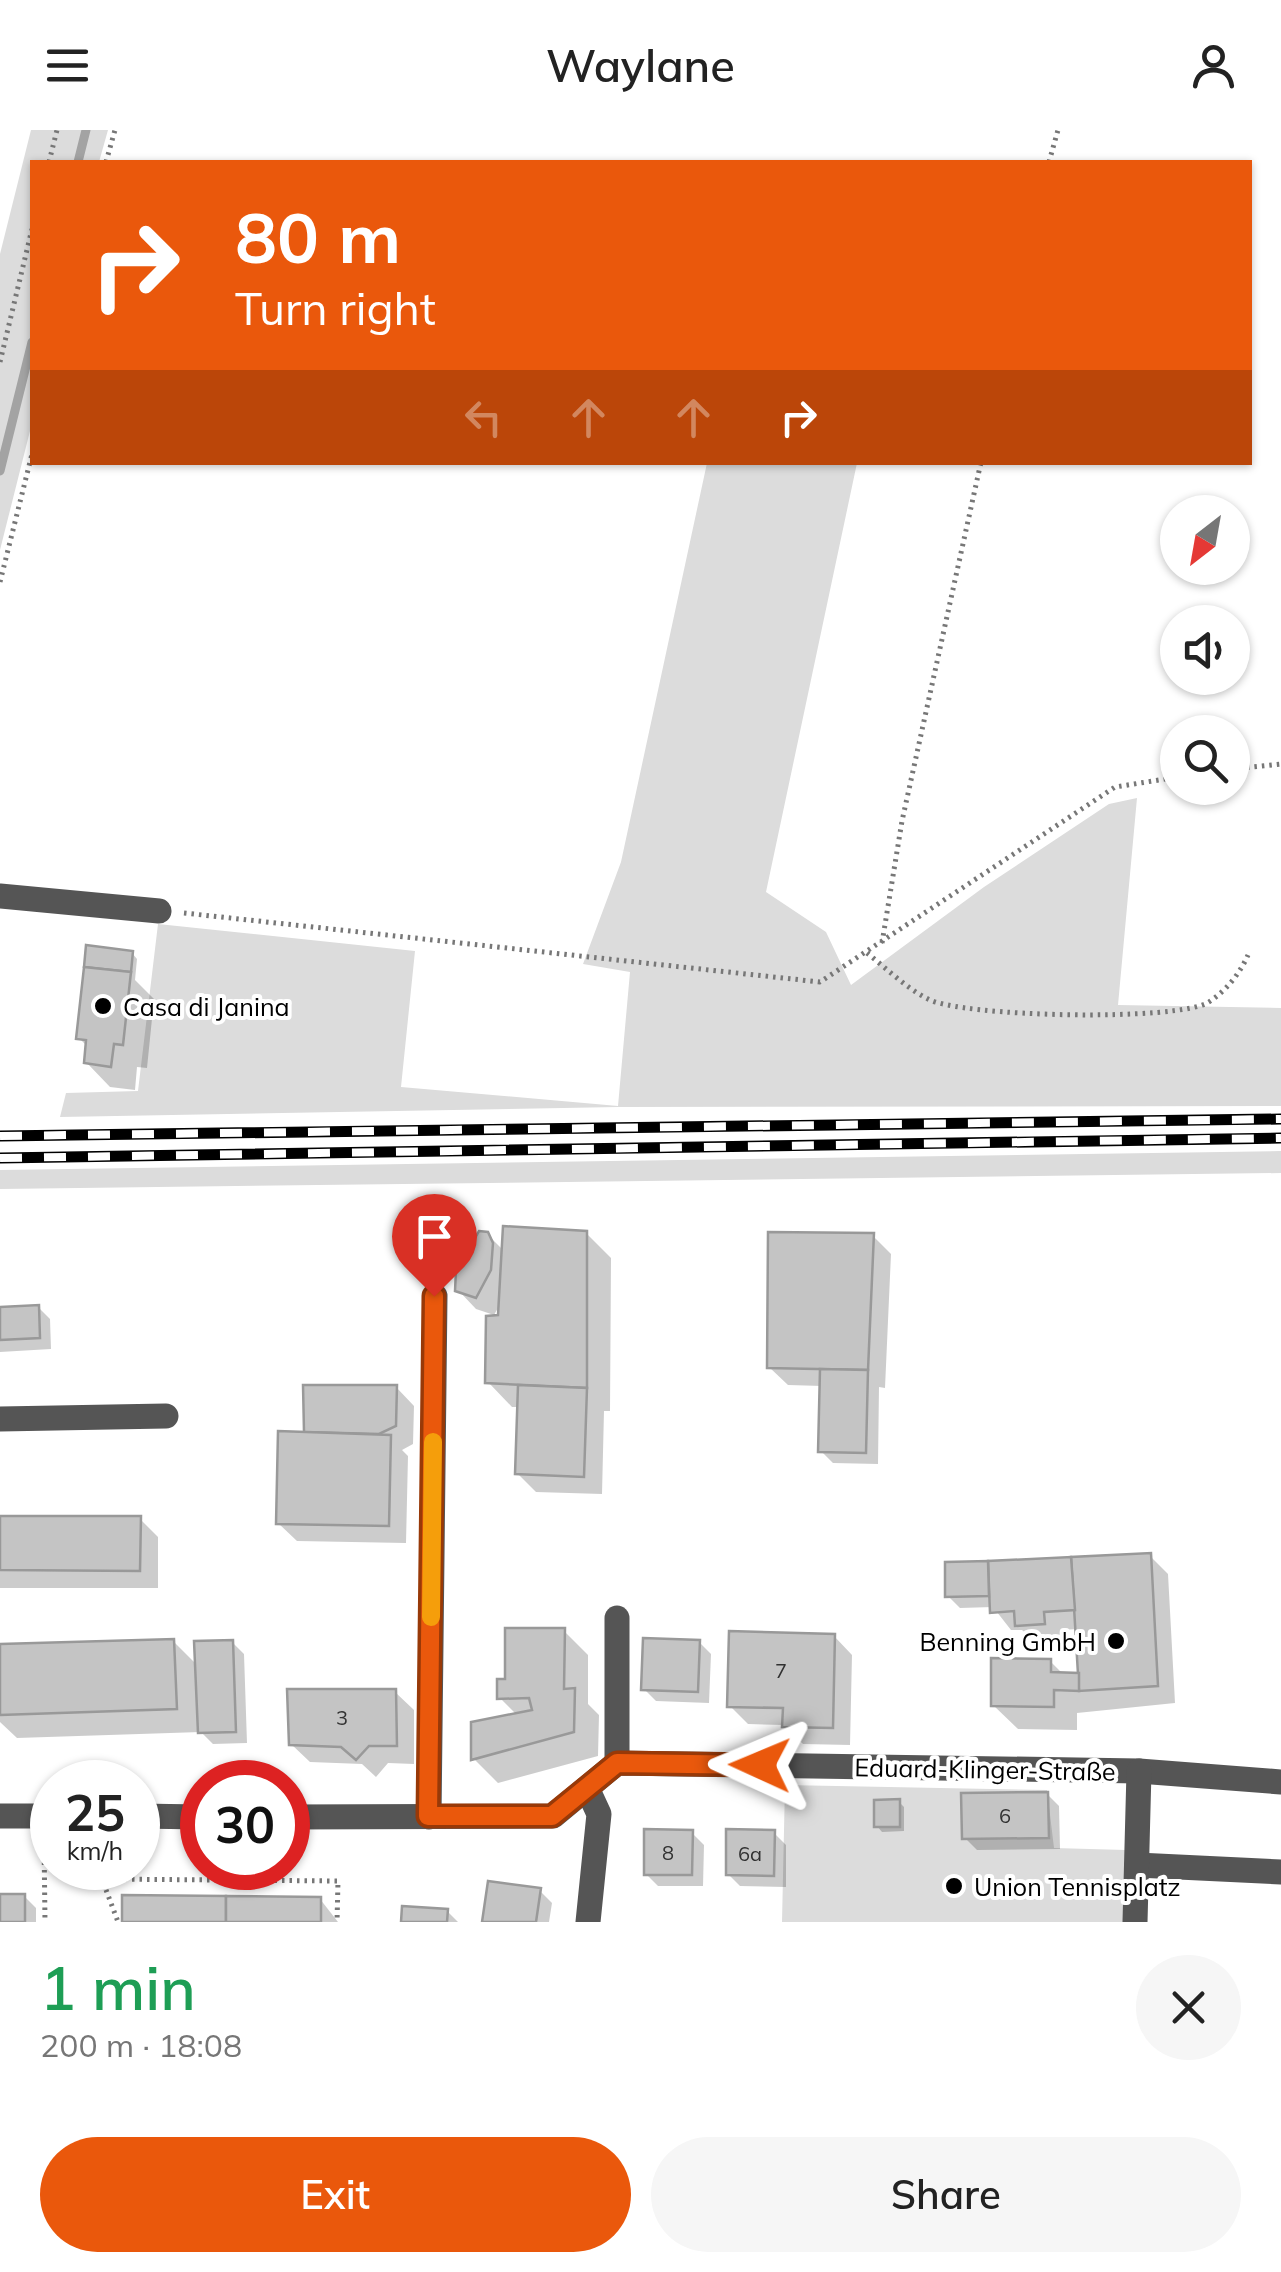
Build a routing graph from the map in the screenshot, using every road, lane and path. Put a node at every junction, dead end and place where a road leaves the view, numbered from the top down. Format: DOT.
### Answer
graph roads {
  1 [pos="57,130"];
  2 [pos="115,130"];
  3 [pos="1058,130"];
  4 [pos="50,160"];
  5 [pos="107,160"];
  6 [pos="1050,160"];
  7 [pos="30,237"];
  8 [pos="0,362"];
  9 [pos="30,462"];
  10 [pos="980,465"];
  11 [pos="0,582"];
  12 [pos="1281,764"];
  13 [pos="1250,767"];
  14 [pos="1160,780"];
  15 [pos="0,896"];
  16 [pos="159,911"];
  17 [pos="882,943"];
  18 [pos="867,952"];
  19 [pos="1248,955"];
  20 [pos="434,1296"];
  21 [pos="166,1416"];
  22 [pos="0,1419"];
  23 [pos="618,1618"];
  24 [pos="617,1763"];
  25 [pos="1139,1771"];
  26 [pos="1281,1782"];
  27 [pos="587,1788"];
  28 [pos="0,1816"];
  29 [pos="30,1816"];
  30 [pos="428,1816"];
  31 [pos="310,1817"];
  32 [pos="1136,1865"];
  33 [pos="1281,1872"];
  34 [pos="160,1880"];
  35 [pos="47,1890"];
  36 [pos="106,1890"];
  37 [pos="46,1922"];
  38 [pos="118,1922"];
  39 [pos="337,1922"];
  40 [pos="588,1922"];
  41 [pos="1135,1922"];
  1 -- 4 [label="path"];
  2 -- 5 [label="path"];
  3 -- 6 [label="path"];
  7 -- 8 [label="path"];
  9 -- 11 [label="path"];
  10 -- 17 [label="path"];
  12 -- 13 [label="path"];
  14 -- 17 [label="path"];
  15 -- 16 [label="street"];
  16 -- 18 [label="path"];
  17 -- 18 [label="path"];
  18 -- 19 [label="path"];
  20 -- 30 [label="street"];
  21 -- 22 [label="street"];
  23 -- 24 [label="street"];
  24 -- 25 [label="street, Eduard-Klinger-Straße"];
  24 -- 27 [label="street"];
  25 -- 26 [label="street, Eduard-Klinger-Straße"];
  25 -- 32 [label="street"];
  27 -- 30 [label="street"];
  27 -- 40 [label="street"];
  28 -- 29 [label="street"];
  30 -- 31 [label="street"];
  32 -- 33 [label="street"];
  32 -- 41 [label="street"];
  34 -- 39 [label="path"];
  35 -- 37 [label="path"];
  36 -- 38 [label="path"];
}
